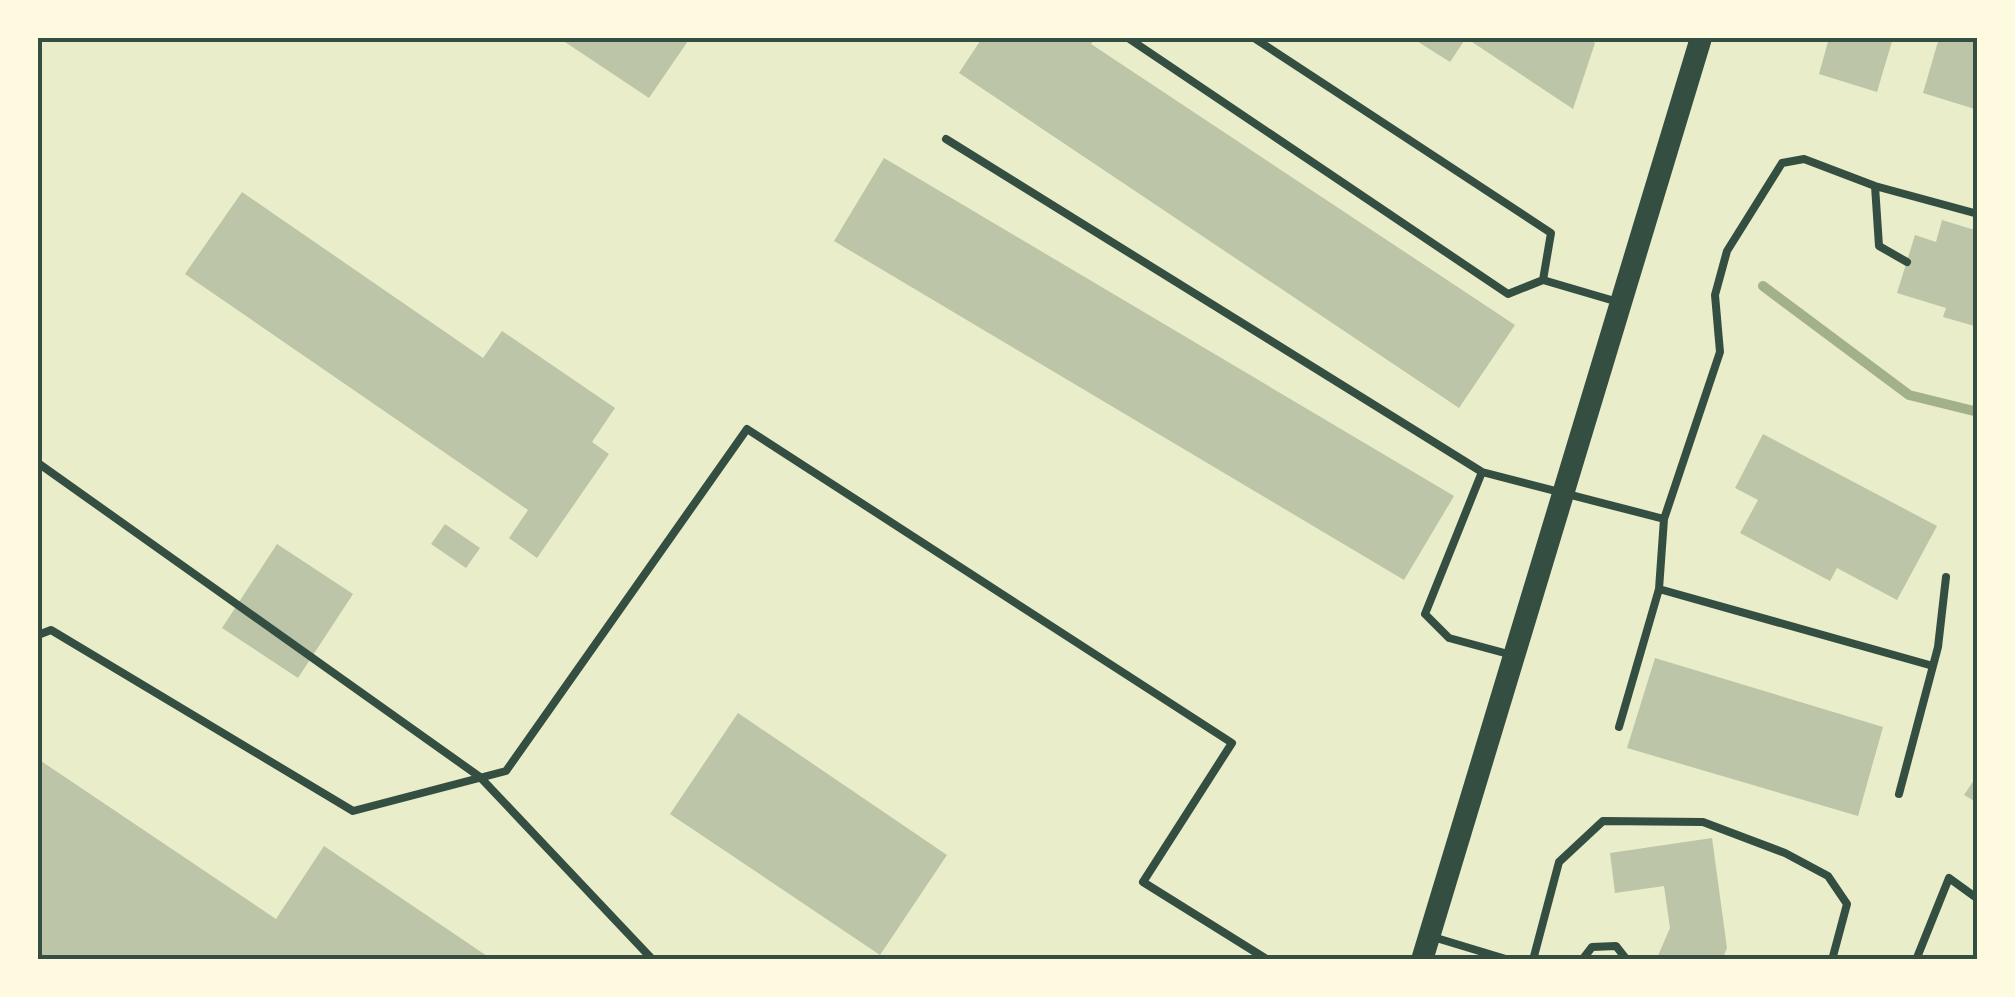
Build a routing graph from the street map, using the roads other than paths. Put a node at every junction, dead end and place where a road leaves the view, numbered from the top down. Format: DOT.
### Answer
graph roads {
  1 [pos="1128,38"];
  2 [pos="1254,38"];
  3 [pos="1701,38"];
  4 [pos="946,139"];
  5 [pos="1875,186"];
  6 [pos="1978,214"];
  7 [pos="1906,262"];
  8 [pos="1543,280"];
  9 [pos="1620,303"];
  10 [pos="38,463"];
  11 [pos="1482,472"];
  12 [pos="1563,493"];
  13 [pos="1664,518"];
  14 [pos="1946,578"];
  15 [pos="1660,588"];
  16 [pos="38,636"];
  17 [pos="1514,655"];
  18 [pos="1933,666"];
  19 [pos="1619,727"];
  20 [pos="480,778"];
  21 [pos="1899,794"];
  22 [pos="1978,900"];
  23 [pos="1429,936"];
  24 [pos="653,960"];
  25 [pos="1268,960"];
  26 [pos="1422,960"];
  27 [pos="1510,960"];
  28 [pos="1533,960"];
  29 [pos="1582,960"];
  30 [pos="1627,960"];
  31 [pos="1832,960"];
  32 [pos="1916,960"];
  1 -- 8 [label="lane"];
  2 -- 8 [label="lane"];
  3 -- 9 [label="main road"];
  4 -- 11 [label="lane"];
  5 -- 6 [label="lane"];
  5 -- 7 [label="lane"];
  5 -- 13 [label="lane"];
  8 -- 9 [label="lane"];
  9 -- 12 [label="main road"];
  10 -- 20 [label="lane"];
  11 -- 12 [label="lane"];
  11 -- 17 [label="lane"];
  12 -- 13 [label="lane"];
  12 -- 17 [label="main road"];
  13 -- 15 [label="lane"];
  14 -- 18 [label="lane"];
  15 -- 18 [label="lane"];
  15 -- 19 [label="lane"];
  16 -- 20 [label="lane"];
  17 -- 23 [label="main road"];
  18 -- 21 [label="lane"];
  20 -- 24 [label="lane"];
  20 -- 25 [label="lane"];
  22 -- 32 [label="lane"];
  23 -- 26 [label="main road"];
  23 -- 27 [label="lane"];
  28 -- 31 [label="lane"];
  29 -- 30 [label="lane"];
}
